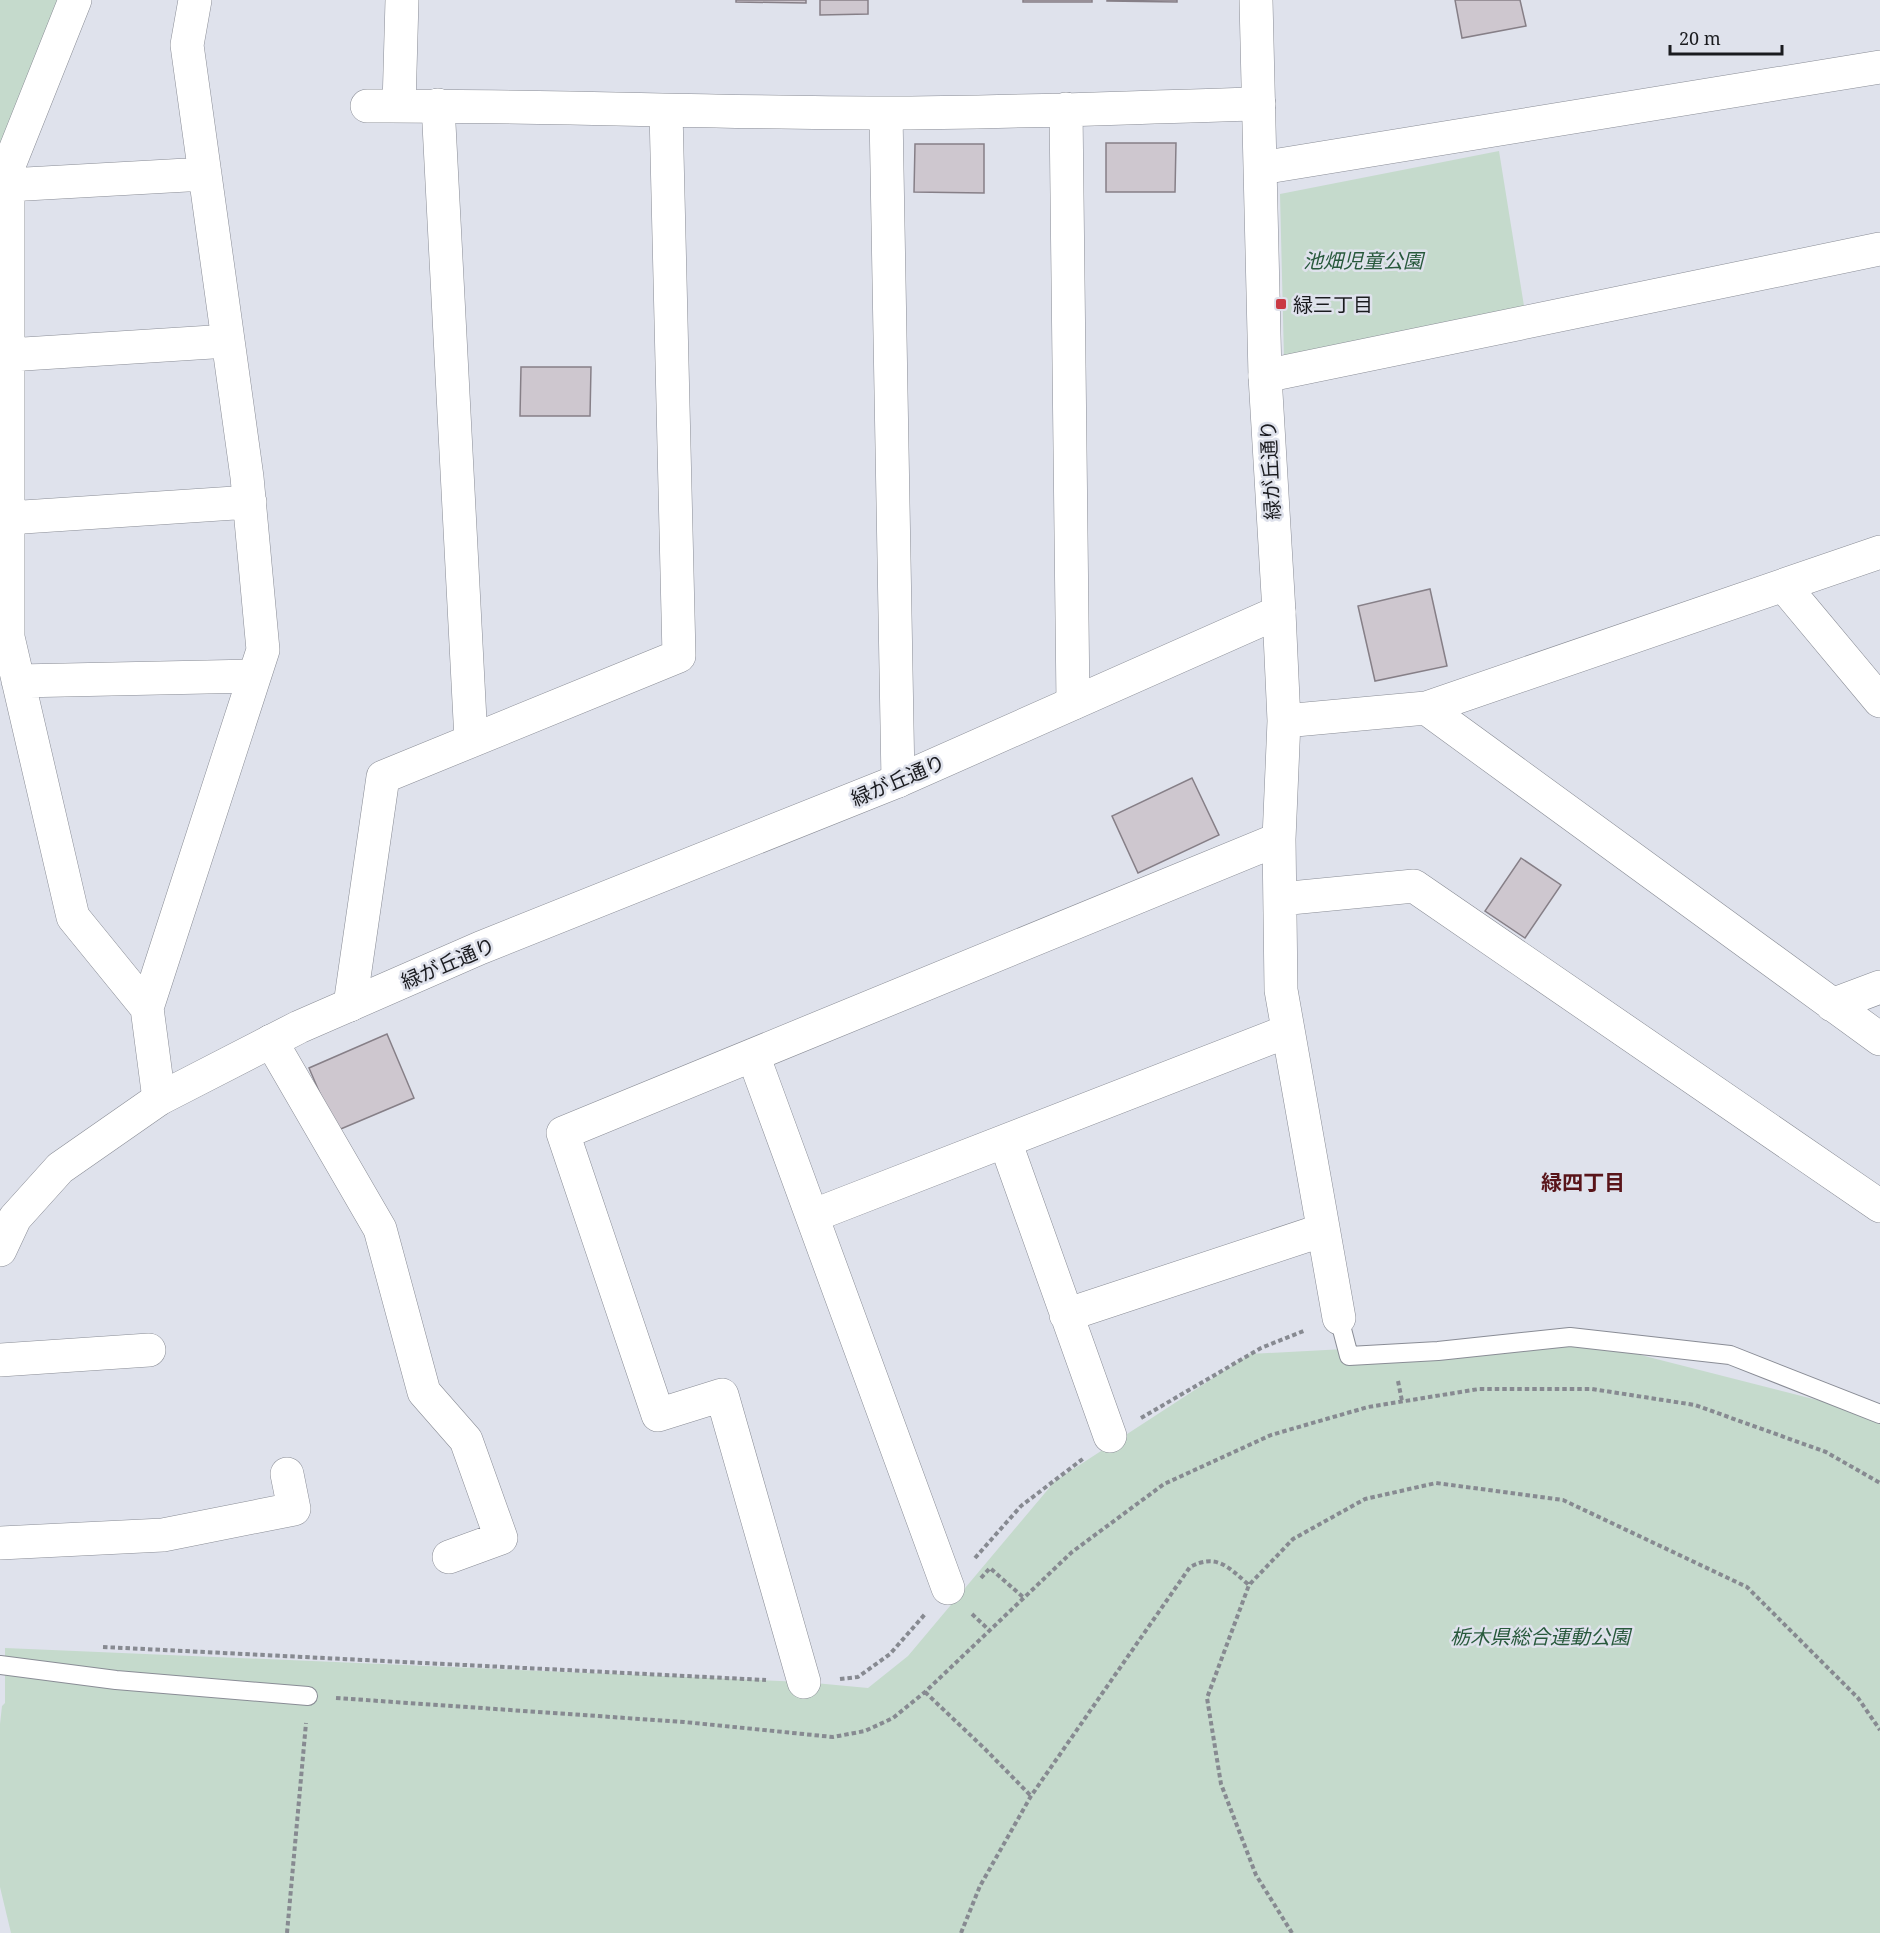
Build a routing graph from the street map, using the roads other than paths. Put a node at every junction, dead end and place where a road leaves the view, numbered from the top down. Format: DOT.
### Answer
graph roads {
  1 [pos="75,0"];
  2 [pos="195,0"];
  3 [pos="402,0"];
  4 [pos="1256,0"];
  5 [pos="1880,67"];
  6 [pos="1259,104"];
  7 [pos="438,105"];
  8 [pos="1066,109"];
  9 [pos="666,111"];
  10 [pos="886,113"];
  11 [pos="1261,168"];
  12 [pos="205,174"];
  13 [pos="8,185"];
  14 [pos="1880,249"];
  15 [pos="228,341"];
  16 [pos="8,355"];
  17 [pos="1265,375"];
  18 [pos="250,501"];
  19 [pos="8,518"];
  20 [pos="1880,552"];
  21 [pos="1784,586"];
  22 [pos="1279,612"];
  23 [pos="254,676"];
  24 [pos="18,681"];
  25 [pos="1880,701"];
  26 [pos="1073,703"];
  27 [pos="1426,708"];
  28 [pos="1284,721"];
  29 [pos="471,740"];
  30 [pos="898,781"];
  31 [pos="1279,839"];
  32 [pos="1280,899"];
  33 [pos="1880,987"];
  34 [pos="350,1005"];
  35 [pos="1832,1005"];
  36 [pos="147,1008"];
  37 [pos="1288,1031"];
  38 [pos="1880,1039"];
  39 [pos="271,1041"];
  40 [pos="753,1055"];
  41 [pos="159,1099"];
  42 [pos="1005,1141"];
  43 [pos="1880,1206"];
  44 [pos="812,1216"];
  45 [pos="1323,1230"];
  46 [pos="0,1250"];
  47 [pos="1066,1315"];
  48 [pos="1339,1318"];
  49 [pos="149,1350"];
  50 [pos="0,1360"];
  51 [pos="1880,1414"];
  52 [pos="1110,1436"];
  53 [pos="287,1474"];
  54 [pos="0,1543"];
  55 [pos="449,1557"];
  56 [pos="958,1599"];
  57 [pos="0,1665"];
  58 [pos="804,1682"];
  59 [pos="308,1696"];
  1 -- 13 [label="street"];
  2 -- 12 [label="street"];
  3 -- 7 [label="street"];
  4 -- 6 [label="street, 緑が丘通り"];
  5 -- 11 [label="street"];
  6 -- 8 [label="street"];
  6 -- 11 [label="street, 緑が丘通り"];
  7 -- 9 [label="street"];
  7 -- 29 [label="street"];
  8 -- 10 [label="street"];
  8 -- 26 [label="street"];
  9 -- 10 [label="street"];
  9 -- 29 [label="street"];
  10 -- 30 [label="street"];
  11 -- 17 [label="street, 緑が丘通り"];
  12 -- 13 [label="street"];
  12 -- 15 [label="street"];
  13 -- 16 [label="street"];
  14 -- 17 [label="street"];
  15 -- 16 [label="street"];
  15 -- 18 [label="street"];
  16 -- 19 [label="street"];
  17 -- 22 [label="street, 緑が丘通り"];
  18 -- 19 [label="street"];
  18 -- 23 [label="street"];
  19 -- 24 [label="street"];
  20 -- 21 [label="street"];
  21 -- 25 [label="street"];
  21 -- 27 [label="street"];
  22 -- 26 [label="street, 緑が丘通り"];
  22 -- 28 [label="street"];
  23 -- 24 [label="street"];
  23 -- 36 [label="street"];
  24 -- 36 [label="street"];
  26 -- 30 [label="street, 緑が丘通り"];
  27 -- 28 [label="street"];
  27 -- 35 [label="street"];
  28 -- 31 [label="street"];
  29 -- 34 [label="street"];
  30 -- 34 [label="street, 緑が丘通り"];
  31 -- 32 [label="street"];
  31 -- 40 [label="street"];
  32 -- 37 [label="street"];
  32 -- 43 [label="street"];
  33 -- 35 [label="street"];
  34 -- 39 [label="street, 緑が丘通り"];
  35 -- 38 [label="street"];
  36 -- 41 [label="street"];
  37 -- 42 [label="street"];
  37 -- 45 [label="street"];
  39 -- 41 [label="street, 緑が丘通り"];
  39 -- 55 [label="street"];
  40 -- 44 [label="street"];
  40 -- 58 [label="street"];
  41 -- 46 [label="street, 緑が丘通り"];
  42 -- 44 [label="street"];
  42 -- 47 [label="street"];
  44 -- 56 [label="street"];
  45 -- 47 [label="street"];
  45 -- 48 [label="street"];
  47 -- 52 [label="street"];
  48 -- 51 [label="lane"];
  49 -- 50 [label="street"];
  53 -- 54 [label="street"];
  57 -- 59 [label="lane"];
}
